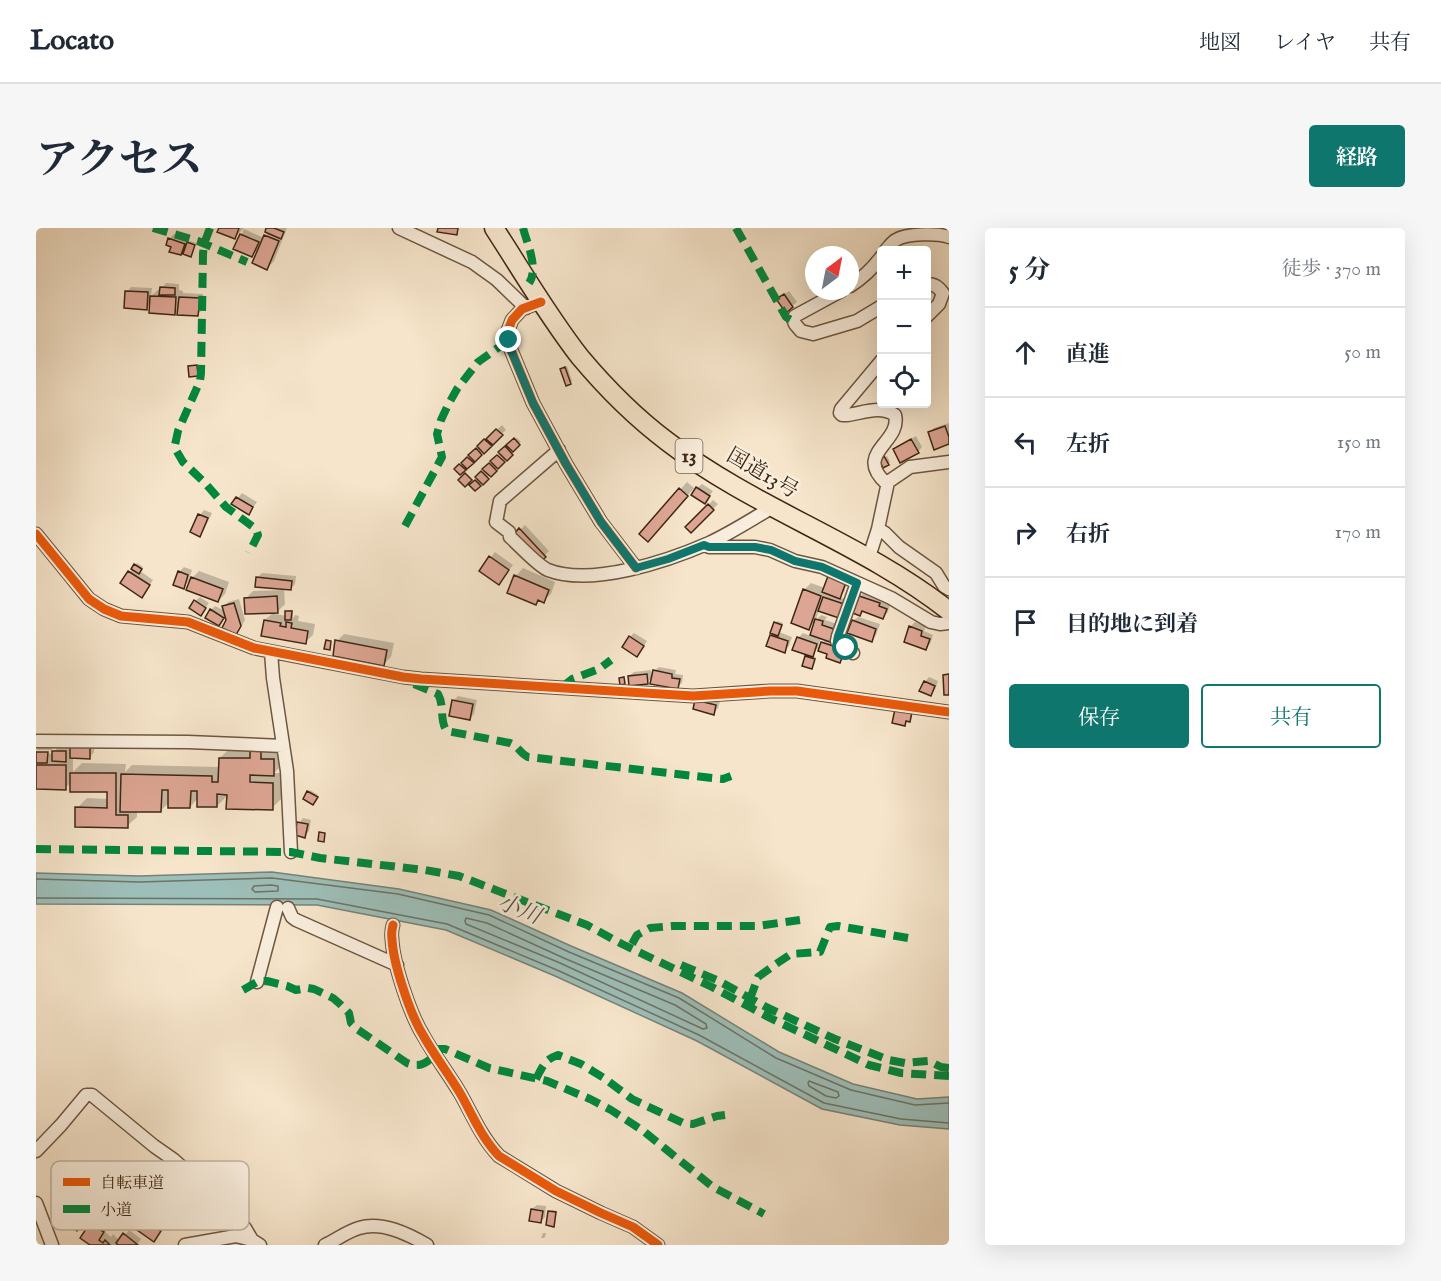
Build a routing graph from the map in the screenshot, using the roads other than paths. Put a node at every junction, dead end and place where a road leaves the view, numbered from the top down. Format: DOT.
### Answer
graph roads {
  1 [pos="399,228"];
  2 [pos="494,228"];
  3 [pos="949,237"];
  4 [pos="890,246"];
  5 [pos="877,262"];
  6 [pos="859,281"];
  7 [pos="931,284"];
  8 [pos="824,300"];
  9 [pos="533,305"];
  10 [pos="877,309"];
  11 [pos="931,314"];
  12 [pos="877,366"];
  13 [pos="559,450"];
  14 [pos="949,462"];
  15 [pos="887,484"];
  16 [pos="773,507"];
  17 [pos="878,529"];
  18 [pos="36,534"];
  19 [pos="704,545"];
  20 [pos="869,557"];
  21 [pos="636,568"];
  22 [pos="857,583"];
  23 [pos="949,590"];
  24 [pos="949,611"];
  25 [pos="949,623"];
  26 [pos="271,652"];
  27 [pos="853,653"];
  28 [pos="949,712"];
  29 [pos="36,741"];
  30 [pos="283,746"];
  31 [pos="291,852"];
  32 [pos="393,925"];
  33 [pos="397,965"];
  34 [pos="257,982"];
  35 [pos="36,1151"];
  36 [pos="175,1161"];
  37 [pos="36,1204"];
  38 [pos="247,1230"];
  39 [pos="256,1242"];
  40 [pos="52,1245"];
  41 [pos="184,1245"];
  42 [pos="325,1245"];
  43 [pos="427,1245"];
  44 [pos="658,1245"];
  1 -- 9 [label="street"];
  2 -- 9 [label="highway, 国道13号 / 13"];
  3 -- 4 [label="street"];
  5 -- 6 [label="street"];
  7 -- 11 [label="street"];
  8 -- 10 [label="street"];
  9 -- 13 [label="street"];
  9 -- 16 [label="highway, 国道13号 / 13"];
  12 -- 15 [label="street"];
  13 -- 21 [label="street"];
  13 -- 21 [label="street"];
  14 -- 15 [label="street"];
  15 -- 17 [label="street"];
  16 -- 19 [label="street"];
  16 -- 20 [label="highway, 国道13号 / 13"];
  17 -- 20 [label="street"];
  17 -- 23 [label="street"];
  18 -- 26 [label="street"];
  19 -- 21 [label="street"];
  19 -- 22 [label="street"];
  20 -- 24 [label="highway, 国道13号 / 13"];
  22 -- 25 [label="street"];
  22 -- 27 [label="street"];
  26 -- 28 [label="street"];
  26 -- 30 [label="street"];
  29 -- 30 [label="street"];
  30 -- 31 [label="street"];
  32 -- 33 [label="street"];
  33 -- 34 [label="street"];
  33 -- 44 [label="street"];
  35 -- 36 [label="street"];
  37 -- 40 [label="street"];
  38 -- 39 [label="street"];
  39 -- 41 [label="street"];
  42 -- 43 [label="street"];
}
